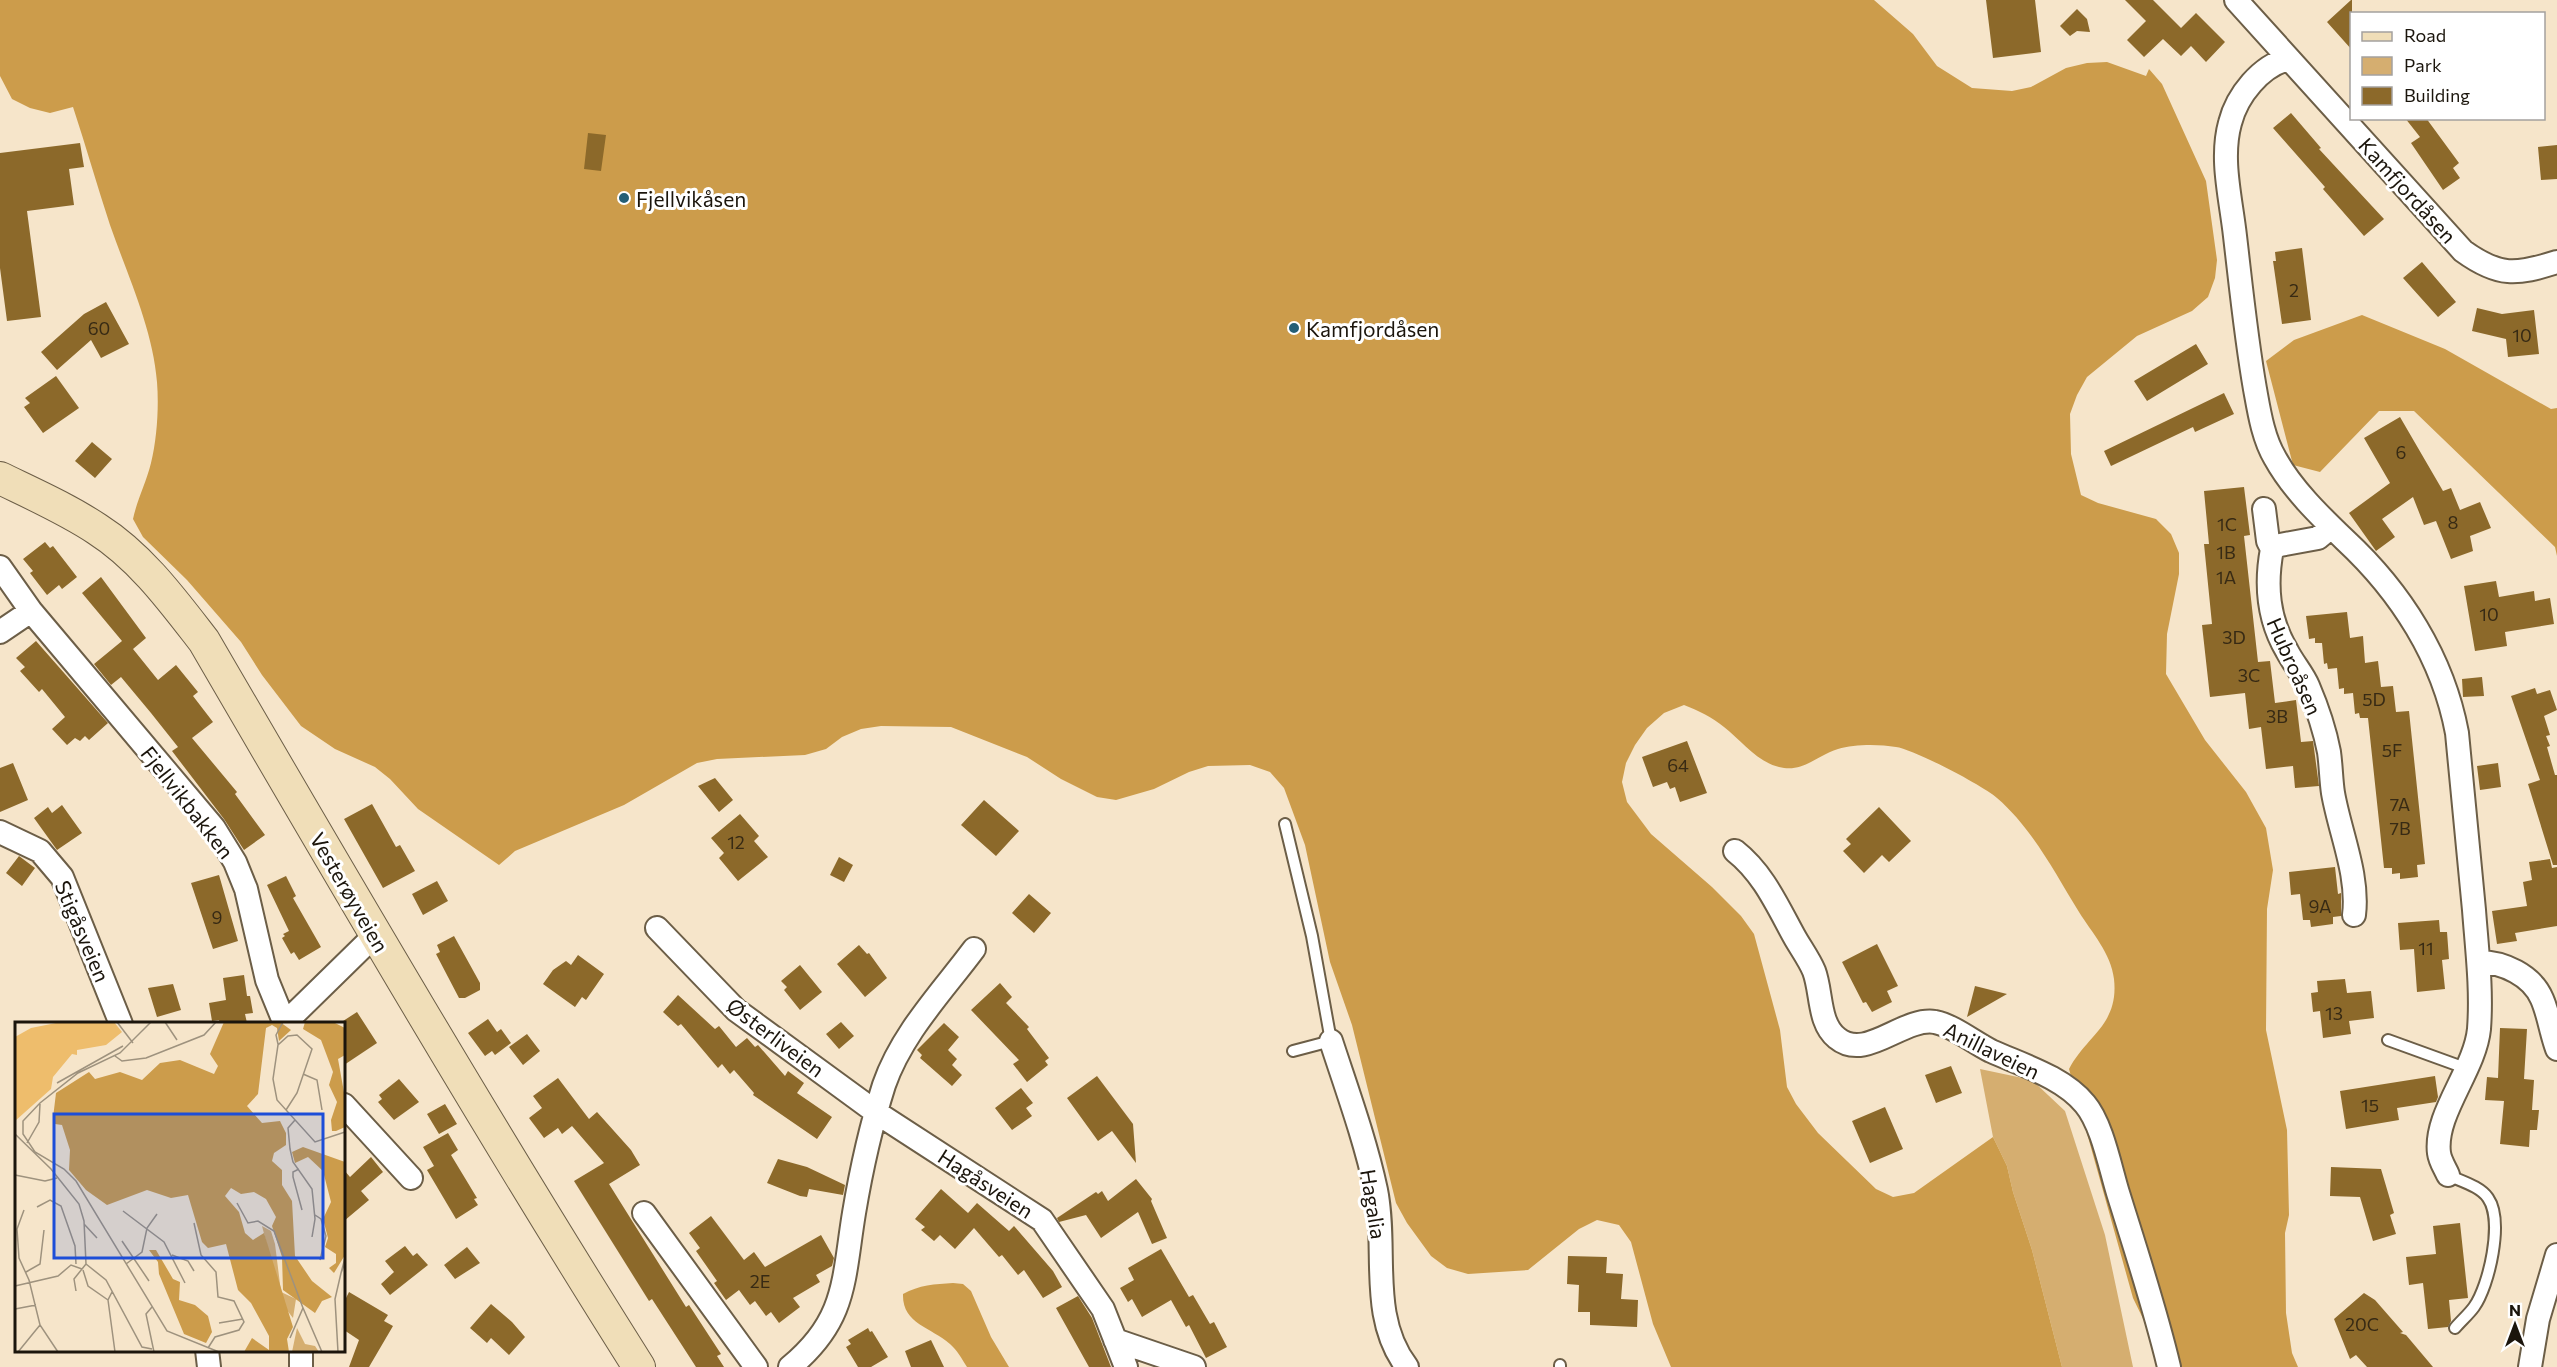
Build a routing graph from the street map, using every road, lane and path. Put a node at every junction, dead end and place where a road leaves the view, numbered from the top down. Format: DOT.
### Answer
graph roads {
  1 [pos="2236,0"];
  2 [pos="2288,58"];
  3 [pos="2557,262"];
  4 [pos="0,478"];
  5 [pos="2264,509"];
  6 [pos="2330,528"];
  7 [pos="2272,549"];
  8 [pos="0,567"];
  9 [pos="31,611"];
  10 [pos="0,632"];
  11 [pos="1285,824"];
  12 [pos="0,832"];
  13 [pos="1735,851"];
  14 [pos="2354,915"];
  15 [pos="657,928"];
  16 [pos="375,934"];
  17 [pos="974,949"];
  18 [pos="2479,962"];
  19 [pos="121,1022"];
  20 [pos="285,1022"];
  21 [pos="286,1022"];
  22 [pos="2388,1040"];
  23 [pos="1331,1041"];
  24 [pos="2557,1049"];
  25 [pos="1293,1051"];
  26 [pos="2468,1069"];
  27 [pos="345,1106"];
  28 [pos="877,1113"];
  29 [pos="2448,1175"];
  30 [pos="411,1178"];
  31 [pos="644,1213"];
  32 [pos="2557,1255"];
  33 [pos="2455,1328"];
  34 [pos="1115,1340"];
  35 [pos="207,1352"];
  36 [pos="209,1367"];
  37 [pos="639,1367"];
  38 [pos="756,1367"];
  39 [pos="790,1367"];
  40 [pos="1126,1367"];
  41 [pos="1194,1367"];
  42 [pos="1407,1367"];
  43 [pos="2169,1367"];
  44 [pos="2530,1367"];
  1 -- 2 [label="street, Kamfjordåsen"];
  2 -- 3 [label="street, Kamfjordåsen"];
  2 -- 6 [label="street"];
  4 -- 16 [label="main road, Vesterøyveien"];
  5 -- 7 [label="street"];
  6 -- 7 [label="street"];
  6 -- 18 [label="street"];
  7 -- 14 [label="street, Hubroåsen"];
  8 -- 9 [label="street, Fjellvikbakken"];
  9 -- 10 [label="street"];
  9 -- 20 [label="street, Fjellvikbakken"];
  11 -- 23 [label="lane"];
  12 -- 19 [label="street, Stigåsveien"];
  13 -- 43 [label="street, Anillaveien"];
  15 -- 28 [label="street, Østerliveien"];
  16 -- 21 [label="street, Fjellvikbakken"];
  16 -- 37 [label="main road, Vesterøyveien"];
  17 -- 28 [label="street"];
  18 -- 24 [label="street"];
  18 -- 26 [label="street"];
  22 -- 26 [label="lane"];
  23 -- 25 [label="lane"];
  23 -- 42 [label="street, Hagalia"];
  26 -- 29 [label="street"];
  27 -- 30 [label="street"];
  28 -- 34 [label="street, Hagåsveien"];
  28 -- 39 [label="street"];
  29 -- 33 [label="lane"];
  31 -- 38 [label="street"];
  32 -- 44 [label="street"];
  34 -- 40 [label="street, Hagåsveien"];
  34 -- 41 [label="street"];
  35 -- 36 [label="street"];
}
